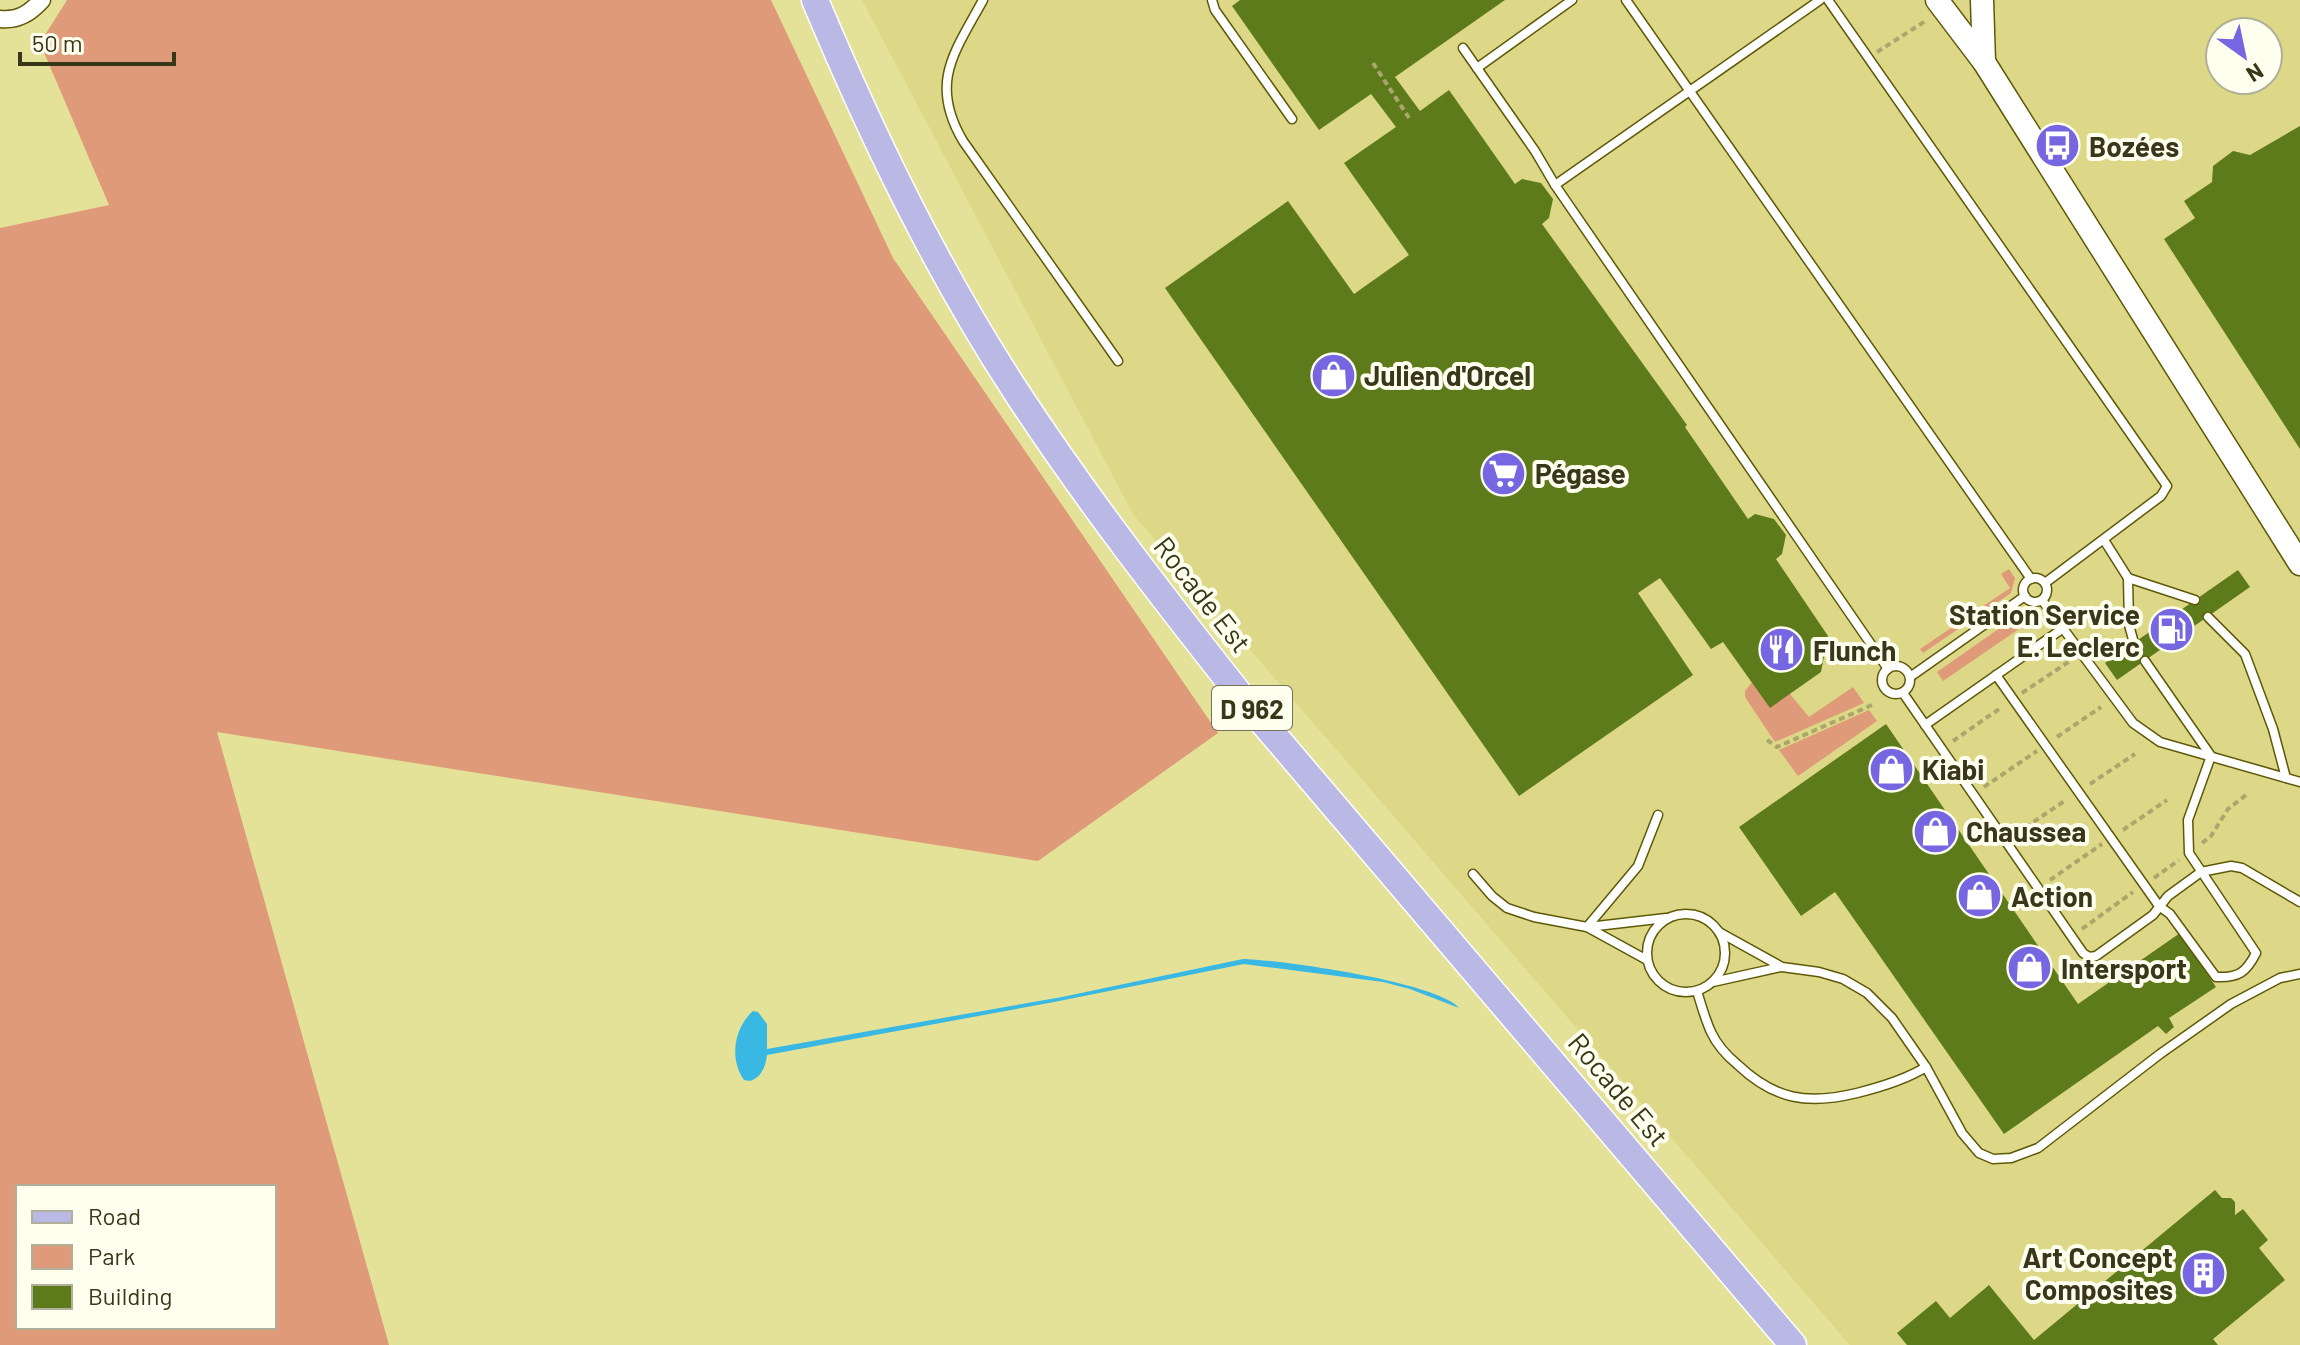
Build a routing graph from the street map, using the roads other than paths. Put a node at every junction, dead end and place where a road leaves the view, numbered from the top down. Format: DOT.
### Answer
graph roads {
  1 [pos="42,0"];
  2 [pos="815,0"];
  3 [pos="983,0"];
  4 [pos="1212,0"];
  5 [pos="1572,0"];
  6 [pos="1626,0"];
  7 [pos="1820,0"];
  8 [pos="1828,0"];
  9 [pos="1982,0"];
  10 [pos="1941,5"];
  11 [pos="0,19"];
  12 [pos="1463,48"];
  13 [pos="1984,62"];
  14 [pos="1477,68"];
  15 [pos="1690,92"];
  16 [pos="1292,119"];
  17 [pos="1555,185"];
  18 [pos="1118,361"];
  19 [pos="2104,540"];
  20 [pos="2300,564"];
  21 [pos="2128,578"];
  22 [pos="2031,579"];
  23 [pos="2045,583"];
  24 [pos="2025,596"];
  25 [pos="2042,600"];
  26 [pos="2195,600"];
  27 [pos="2208,617"];
  28 [pos="2062,629"];
  29 [pos="2134,643"];
  30 [pos="2145,661"];
  31 [pos="1888,669"];
  32 [pos="1996,675"];
  33 [pos="1910,677"];
  34 [pos="1903,693"];
  35 [pos="1925,725"];
  36 [pos="2211,756"];
  37 [pos="2286,778"];
  38 [pos="2300,782"];
  39 [pos="1658,815"];
  40 [pos="2201,872"];
  41 [pos="1473,874"];
  42 [pos="2300,902"];
  43 [pos="2159,906"];
  44 [pos="1669,918"];
  45 [pos="1587,927"];
  46 [pos="1719,932"];
  47 [pos="1647,960"];
  48 [pos="1782,967"];
  49 [pos="2300,974"];
  50 [pos="1712,982"];
  51 [pos="1697,991"];
  52 [pos="1926,1067"];
  53 [pos="1793,1345"];
  1 -- 11 [label="street"];
  2 -- 53 [label="main road, Rocade Est / D 962"];
  3 -- 18 [label="lane"];
  4 -- 16 [label="lane"];
  5 -- 14 [label="lane"];
  6 -- 15 [label="lane"];
  7 -- 15 [label="lane"];
  8 -- 19 [label="lane"];
  9 -- 13 [label="street"];
  10 -- 13 [label="street"];
  12 -- 14 [label="lane"];
  13 -- 20 [label="street"];
  14 -- 17 [label="lane"];
  15 -- 17 [label="lane"];
  15 -- 22 [label="lane"];
  17 -- 31 [label="lane"];
  19 -- 21 [label="lane"];
  19 -- 23 [label="lane"];
  21 -- 26 [label="lane"];
  21 -- 29 [label="lane"];
  22 -- 23 [label="lane"];
  22 -- 24 [label="lane"];
  23 -- 25 [label="lane"];
  24 -- 25 [label="lane"];
  24 -- 33 [label="lane"];
  25 -- 28 [label="lane"];
  27 -- 37 [label="lane"];
  28 -- 32 [label="lane"];
  28 -- 36 [label="lane"];
  30 -- 36 [label="lane"];
  31 -- 33 [label="lane"];
  31 -- 34 [label="lane"];
  32 -- 35 [label="lane"];
  32 -- 43 [label="lane"];
  33 -- 34 [label="lane"];
  34 -- 35 [label="lane"];
  35 -- 43 [label="lane"];
  36 -- 37 [label="lane"];
  36 -- 40 [label="lane"];
  37 -- 38 [label="lane"];
  39 -- 45 [label="lane"];
  40 -- 42 [label="lane"];
  40 -- 43 [label="lane"];
  40 -- 43 [label="lane"];
  41 -- 45 [label="lane"];
  44 -- 45 [label="lane"];
  44 -- 46 [label="lane"];
  44 -- 47 [label="lane"];
  45 -- 47 [label="lane"];
  46 -- 48 [label="lane"];
  46 -- 50 [label="lane"];
  47 -- 51 [label="lane"];
  48 -- 50 [label="lane"];
  48 -- 52 [label="lane"];
  49 -- 52 [label="lane"];
  50 -- 51 [label="lane"];
  51 -- 52 [label="lane"];
}
